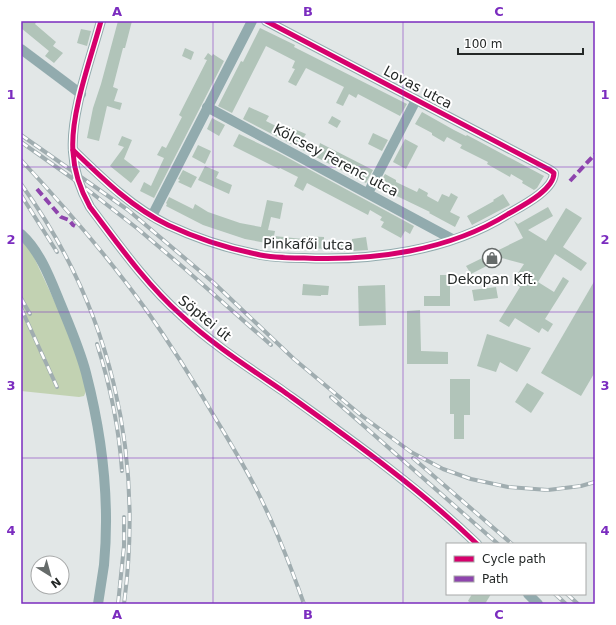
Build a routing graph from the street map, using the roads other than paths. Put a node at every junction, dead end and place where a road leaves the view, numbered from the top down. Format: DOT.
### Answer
graph roads {
  1 [pos="101,21"];
  2 [pos="252,21"];
  3 [pos="266,21"];
  4 [pos="21,49"];
  5 [pos="81,94"];
  6 [pos="416,100"];
  7 [pos="207,107"];
  8 [pos="73,150"];
  9 [pos="554,178"];
  10 [pos="368,193"];
  11 [pos="152,216"];
  12 [pos="21,234"];
  13 [pos="452,239"];
  14 [pos="476,543"];
  15 [pos="529,595"];
  16 [pos="98,604"];
  17 [pos="538,604"];
  1 -- 5 [label="street, Söptei út"];
  2 -- 7 [label="street"];
  3 -- 6 [label="street, Lovas utca"];
  4 -- 5 [label="street"];
  5 -- 8 [label="street, Söptei út"];
  6 -- 9 [label="street, Lovas utca"];
  6 -- 10 [label="street"];
  7 -- 10 [label="street, Kölcsey Ferenc utca"];
  7 -- 11 [label="street"];
  8 -- 11 [label="street, Pinkafői utca"];
  8 -- 14 [label="street, Söptei út"];
  9 -- 13 [label="street, Pinkafői utca"];
  10 -- 13 [label="street, Kölcsey Ferenc utca"];
  11 -- 13 [label="street, Pinkafői utca"];
  12 -- 16 [label="street"];
  15 -- 17 [label="street"];
}
